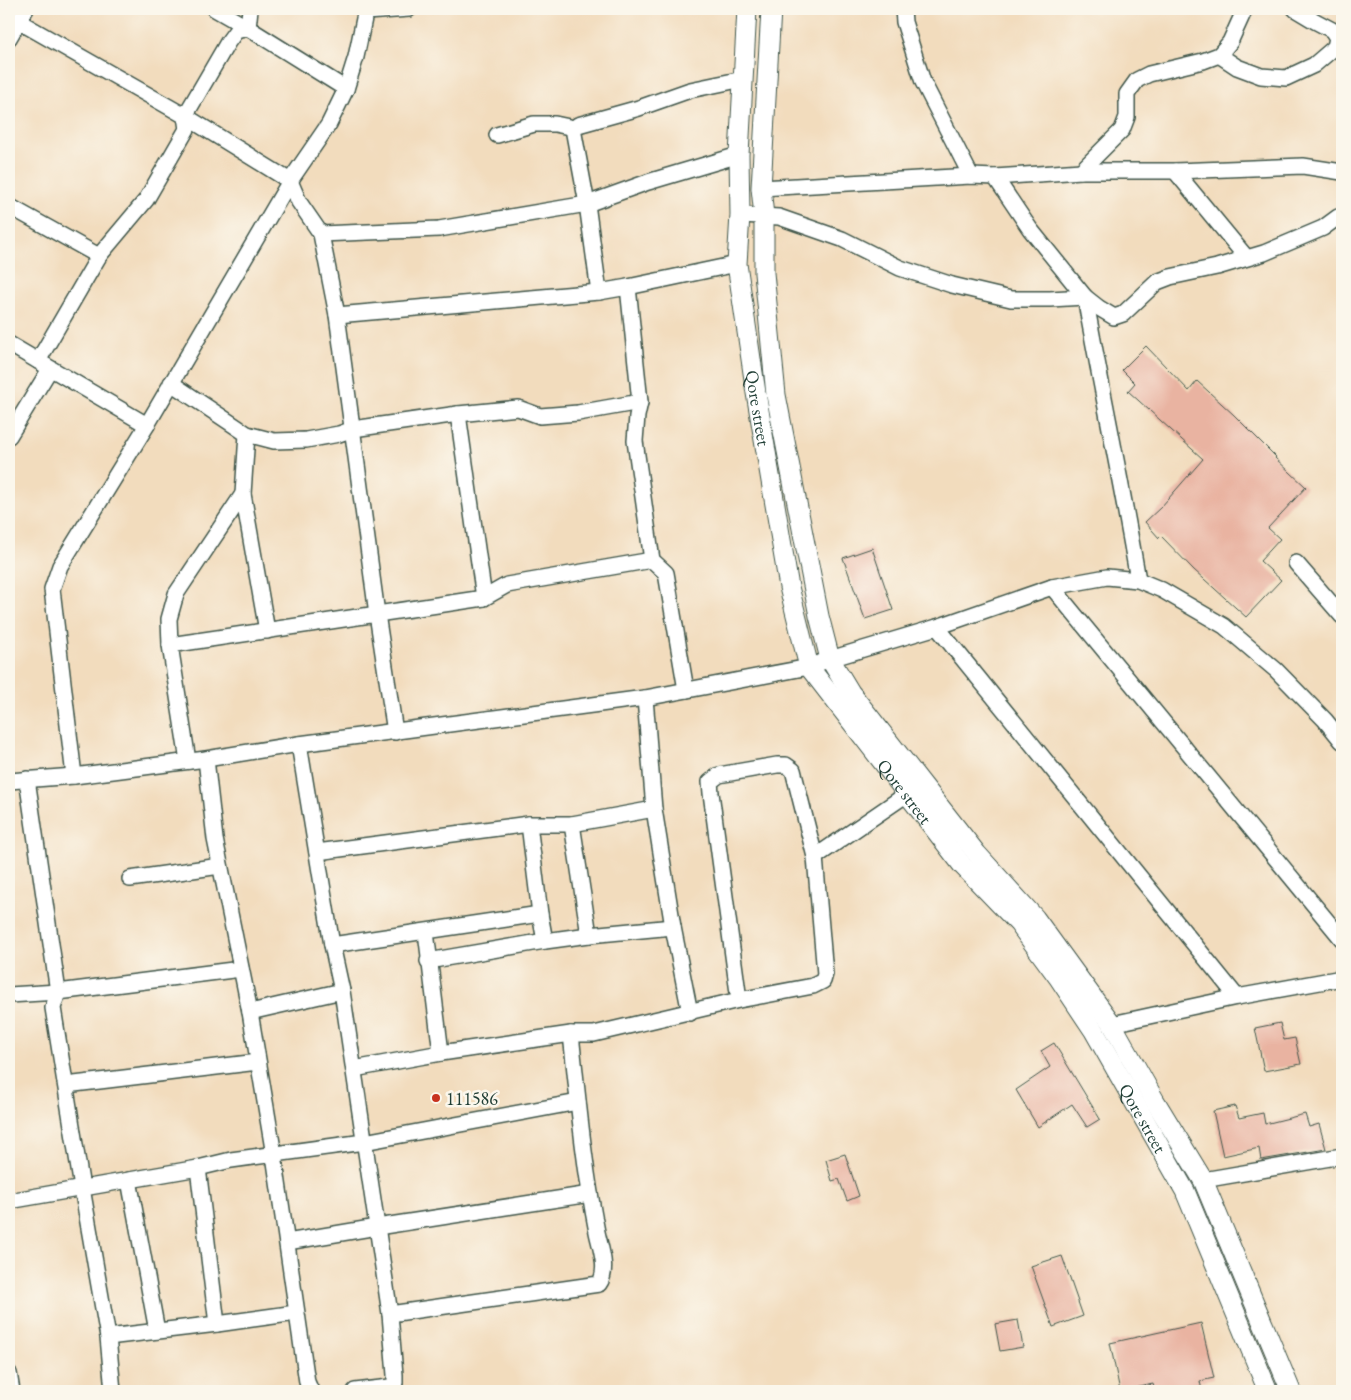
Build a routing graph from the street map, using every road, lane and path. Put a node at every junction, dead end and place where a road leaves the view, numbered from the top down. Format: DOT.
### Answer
graph roads {
  1 [pos="216,9"];
  2 [pos="250,9"];
  3 [pos="410,9"];
  4 [pos="747,9"];
  5 [pos="771,9"];
  6 [pos="903,9"];
  7 [pos="1245,9"];
  8 [pos="1295,9"];
  9 [pos="366,10"];
  10 [pos="22,15"];
  11 [pos="248,28"];
  12 [pos="9,38"];
  13 [pos="1219,55"];
  14 [pos="743,79"];
  15 [pos="346,90"];
  16 [pos="186,116"];
  17 [pos="741,124"];
  18 [pos="764,124"];
  19 [pos="574,128"];
  20 [pos="496,135"];
  21 [pos="739,154"];
  22 [pos="1081,171"];
  23 [pos="1175,171"];
  24 [pos="1342,172"];
  25 [pos="971,176"];
  26 [pos="995,177"];
  27 [pos="290,181"];
  28 [pos="761,188"];
  29 [pos="587,204"];
  30 [pos="9,206"];
  31 [pos="740,215"];
  32 [pos="764,216"];
  33 [pos="1338,217"];
  34 [pos="321,234"];
  35 [pos="99,256"];
  36 [pos="1246,257"];
  37 [pos="737,264"];
  38 [pos="628,287"];
  39 [pos="599,292"];
  40 [pos="1085,297"];
  41 [pos="337,316"];
  42 [pos="9,344"];
  43 [pos="44,365"];
  44 [pos="171,383"];
  45 [pos="640,402"];
  46 [pos="458,414"];
  47 [pos="147,425"];
  48 [pos="353,429"];
  49 [pos="247,434"];
  50 [pos="9,436"];
  51 [pos="243,494"];
  52 [pos="652,560"];
  53 [pos="1296,563"];
  54 [pos="1138,580"];
  55 [pos="1052,587"];
  56 [pos="484,598"];
  57 [pos="377,614"];
  58 [pos="1342,616"];
  59 [pos="937,627"];
  60 [pos="267,631"];
  61 [pos="170,645"];
  62 [pos="830,659"];
  63 [pos="809,667"];
  64 [pos="686,690"];
  65 [pos="645,698"];
  66 [pos="395,732"];
  67 [pos="1342,742"];
  68 [pos="299,744"];
  69 [pos="206,759"];
  70 [pos="188,761"];
  71 [pos="74,776"];
  72 [pos="28,779"];
  73 [pos="9,781"];
  74 [pos="907,794"];
  75 [pos="654,809"];
  76 [pos="529,824"];
  77 [pos="572,824"];
  78 [pos="317,852"];
  79 [pos="814,857"];
  80 [pos="220,866"];
  81 [pos="130,879"];
  82 [pos="540,914"];
  83 [pos="673,927"];
  84 [pos="426,932"];
  85 [pos="589,935"];
  86 [pos="1342,939"];
  87 [pos="545,941"];
  88 [pos="332,945"];
  89 [pos="428,961"];
  90 [pos="240,969"];
  91 [pos="1342,978"];
  92 [pos="58,992"];
  93 [pos="342,992"];
  94 [pos="9,995"];
  95 [pos="1237,997"];
  96 [pos="740,1000"];
  97 [pos="250,1012"];
  98 [pos="690,1013"];
  99 [pos="1112,1024"];
  100 [pos="571,1034"];
  101 [pos="441,1053"];
  102 [pos="258,1062"];
  103 [pos="354,1069"];
  104 [pos="66,1086"];
  105 [pos="578,1102"];
  106 [pos="364,1142"];
  107 [pos="274,1155"];
  108 [pos="1342,1156"];
  109 [pos="198,1168"];
  110 [pos="129,1180"];
  111 [pos="1203,1180"];
  112 [pos="82,1188"];
  113 [pos="590,1194"];
  114 [pos="9,1201"];
  115 [pos="377,1227"];
  116 [pos="287,1242"];
  117 [pos="296,1313"];
  118 [pos="390,1314"];
  119 [pos="217,1324"];
  120 [pos="157,1331"];
  121 [pos="108,1337"];
  122 [pos="9,1373"];
  123 [pos="12,1391"];
  124 [pos="113,1391"];
  125 [pos="311,1391"];
  126 [pos="355,1391"];
  127 [pos="1268,1391"];
  128 [pos="1291,1391"];
  1 -- 11 [label="street"];
  2 -- 11 [label="street"];
  3 -- 9 [label="street"];
  4 -- 14 [label="street, Qore street"];
  5 -- 18 [label="street, Qore street"];
  6 -- 25 [label="street"];
  7 -- 13 [label="street"];
  8 -- 13 [label="street"];
  9 -- 15 [label="street"];
  10 -- 12 [label="street"];
  10 -- 16 [label="street"];
  11 -- 15 [label="street"];
  11 -- 16 [label="street"];
  13 -- 22 [label="street"];
  14 -- 17 [label="street, Qore street"];
  14 -- 19 [label="street"];
  15 -- 27 [label="street"];
  16 -- 27 [label="street"];
  16 -- 35 [label="street"];
  17 -- 18 [label="street"];
  17 -- 21 [label="street, Qore street"];
  18 -- 28 [label="street, Qore street"];
  19 -- 20 [label="street"];
  19 -- 29 [label="street"];
  21 -- 29 [label="street"];
  21 -- 31 [label="street, Qore street"];
  22 -- 23 [label="street"];
  22 -- 26 [label="street"];
  23 -- 24 [label="street"];
  23 -- 36 [label="street"];
  25 -- 26 [label="street"];
  25 -- 28 [label="street"];
  26 -- 40 [label="street"];
  27 -- 34 [label="street"];
  27 -- 44 [label="street"];
  28 -- 32 [label="street, Qore street"];
  29 -- 34 [label="street"];
  29 -- 39 [label="street"];
  30 -- 35 [label="street"];
  31 -- 32 [label="street"];
  31 -- 37 [label="street, Qore street"];
  32 -- 40 [label="street"];
  32 -- 62 [label="street, Qore street"];
  33 -- 36 [label="street"];
  34 -- 41 [label="street"];
  35 -- 43 [label="street"];
  36 -- 40 [label="street"];
  37 -- 38 [label="street"];
  37 -- 63 [label="street, Qore street"];
  38 -- 39 [label="street"];
  38 -- 45 [label="street"];
  39 -- 41 [label="street"];
  40 -- 54 [label="street"];
  41 -- 48 [label="street"];
  42 -- 43 [label="street"];
  43 -- 47 [label="street"];
  43 -- 50 [label="street"];
  44 -- 47 [label="street"];
  44 -- 49 [label="street"];
  45 -- 46 [label="street"];
  45 -- 52 [label="street"];
  46 -- 48 [label="street"];
  46 -- 56 [label="street"];
  47 -- 71 [label="street"];
  48 -- 49 [label="street"];
  48 -- 57 [label="street"];
  49 -- 51 [label="street"];
  51 -- 60 [label="street"];
  51 -- 61 [label="street"];
  52 -- 56 [label="street"];
  52 -- 64 [label="street"];
  53 -- 58 [label="street"];
  54 -- 55 [label="street"];
  54 -- 67 [label="street"];
  55 -- 59 [label="street"];
  55 -- 86 [label="street"];
  56 -- 57 [label="street"];
  57 -- 60 [label="street"];
  57 -- 66 [label="street"];
  59 -- 62 [label="street"];
  59 -- 95 [label="street"];
  60 -- 61 [label="street"];
  61 -- 70 [label="street"];
  62 -- 63 [label="street"];
  62 -- 99 [label="street, Qore street"];
  63 -- 64 [label="street"];
  63 -- 74 [label="street, Qore street"];
  64 -- 65 [label="street"];
  65 -- 66 [label="street"];
  65 -- 75 [label="street"];
  66 -- 68 [label="street"];
  68 -- 69 [label="street"];
  68 -- 78 [label="street"];
  69 -- 70 [label="street"];
  69 -- 80 [label="street"];
  70 -- 71 [label="street"];
  71 -- 72 [label="street"];
  72 -- 73 [label="street"];
  72 -- 92 [label="street"];
  74 -- 79 [label="street"];
  74 -- 127 [label="street, Qore street"];
  75 -- 77 [label="street"];
  75 -- 83 [label="street"];
  76 -- 77 [label="street"];
  76 -- 78 [label="street"];
  76 -- 82 [label="street"];
  77 -- 85 [label="street"];
  78 -- 88 [label="street"];
  79 -- 96 [label="street"];
  79 -- 96 [label="street"];
  80 -- 81 [label="street"];
  80 -- 90 [label="street"];
  82 -- 84 [label="street"];
  82 -- 87 [label="street"];
  83 -- 85 [label="street"];
  83 -- 98 [label="street"];
  84 -- 88 [label="street"];
  84 -- 89 [label="street"];
  85 -- 87 [label="street"];
  87 -- 89 [label="street"];
  88 -- 93 [label="street"];
  89 -- 101 [label="street"];
  90 -- 92 [label="street"];
  90 -- 97 [label="street"];
  91 -- 95 [label="street"];
  92 -- 94 [label="street"];
  92 -- 104 [label="street"];
  93 -- 97 [label="street"];
  93 -- 103 [label="street"];
  95 -- 99 [label="street"];
  96 -- 98 [label="street"];
  97 -- 102 [label="street"];
  98 -- 100 [label="street"];
  99 -- 111 [label="street, Qore street"];
  100 -- 101 [label="street"];
  100 -- 105 [label="street"];
  101 -- 103 [label="street"];
  102 -- 104 [label="street"];
  102 -- 107 [label="street"];
  103 -- 106 [label="street"];
  104 -- 112 [label="street"];
  105 -- 106 [label="street"];
  105 -- 113 [label="street"];
  106 -- 107 [label="street"];
  106 -- 115 [label="street"];
  107 -- 109 [label="street"];
  107 -- 116 [label="street"];
  108 -- 111 [label="street"];
  109 -- 110 [label="street"];
  109 -- 119 [label="street"];
  110 -- 112 [label="street"];
  110 -- 120 [label="street"];
  111 -- 128 [label="street, Qore street"];
  112 -- 114 [label="street"];
  112 -- 121 [label="street"];
  113 -- 115 [label="street"];
  113 -- 118 [label="street"];
  115 -- 116 [label="street"];
  115 -- 118 [label="street"];
  116 -- 117 [label="street"];
  117 -- 119 [label="street"];
  117 -- 125 [label="street"];
  118 -- 126 [label="street"];
  119 -- 120 [label="street"];
  120 -- 121 [label="street"];
  121 -- 124 [label="street"];
  122 -- 123 [label="street"];
}
